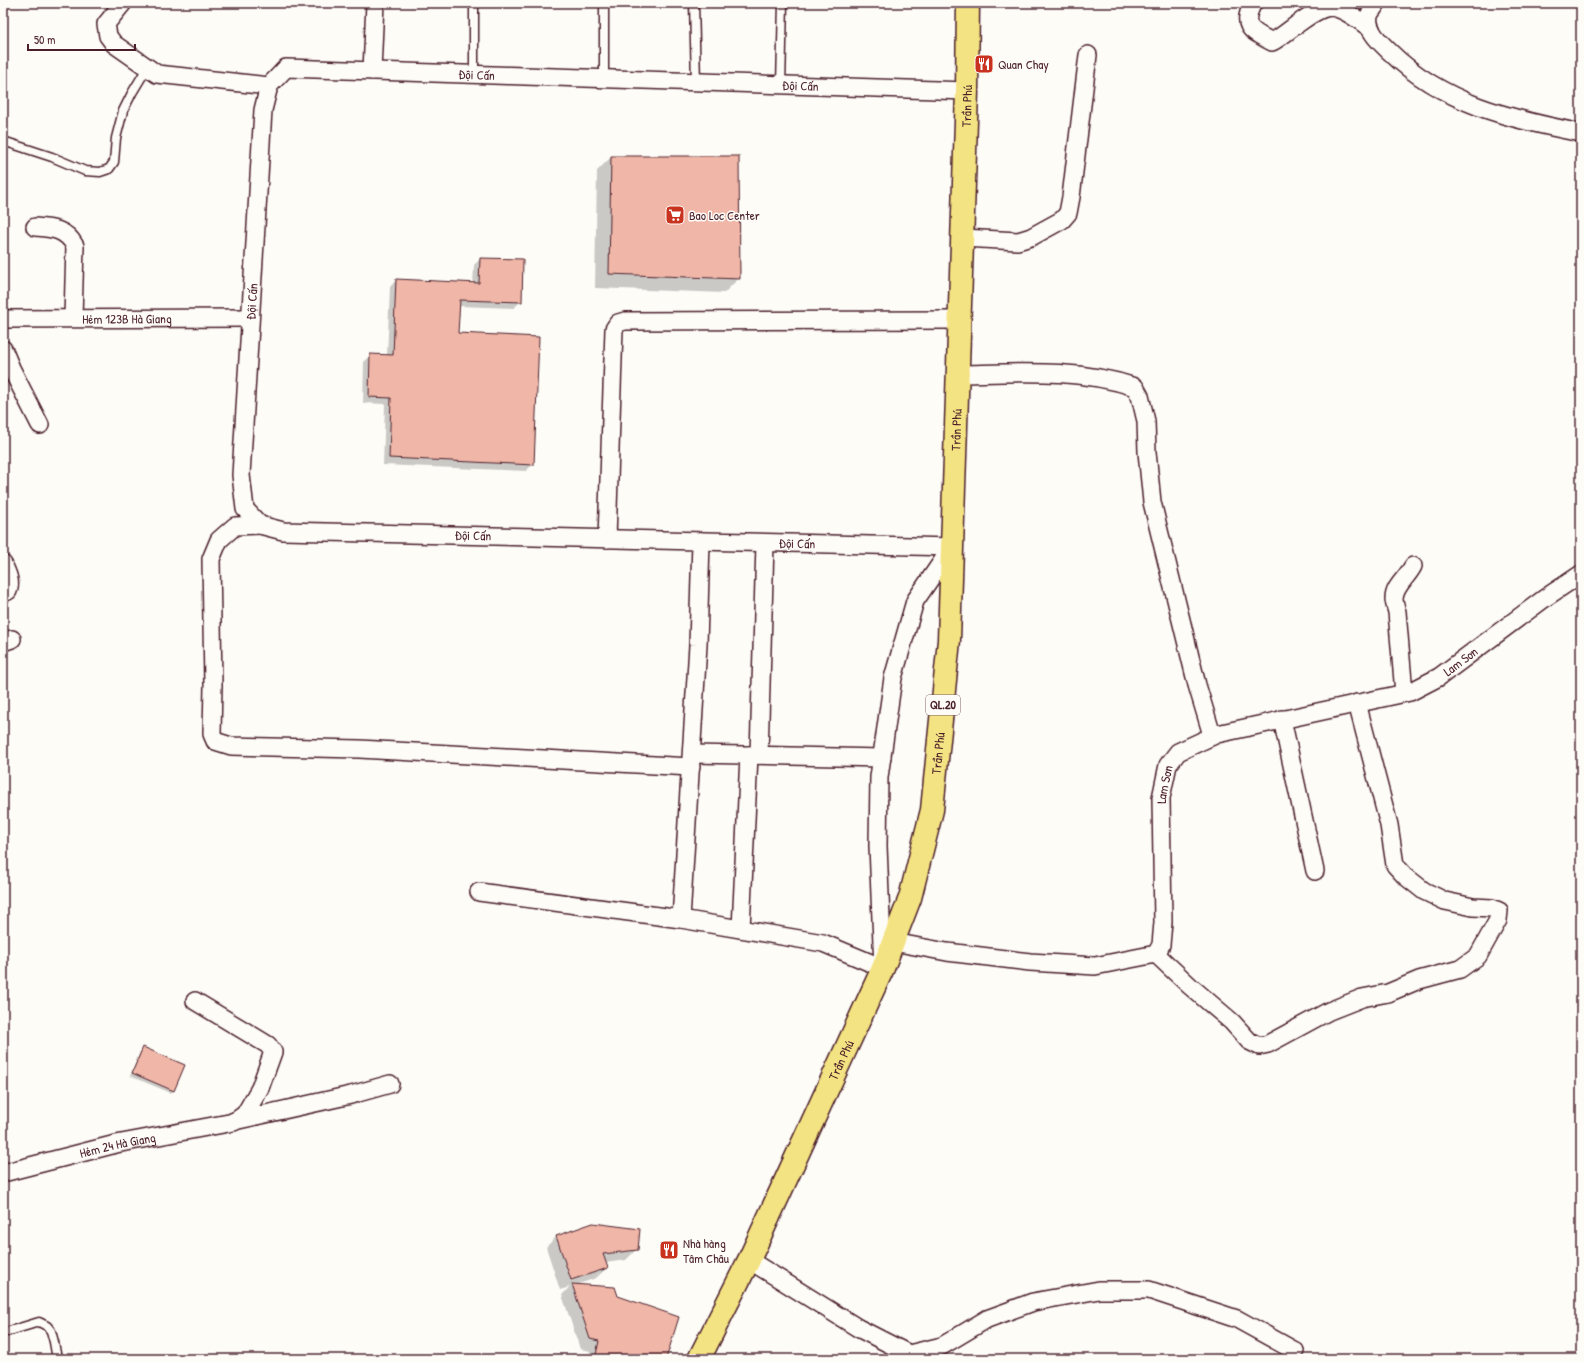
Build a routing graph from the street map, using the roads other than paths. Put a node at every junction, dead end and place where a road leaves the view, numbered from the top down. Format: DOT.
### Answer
graph roads {
  1 [pos="123,3"];
  2 [pos="375,3"];
  3 [pos="474,3"];
  4 [pos="604,3"];
  5 [pos="694,3"];
  6 [pos="783,3"];
  7 [pos="968,3"];
  8 [pos="1252,3"];
  9 [pos="1377,3"];
  10 [pos="1371,29"];
  11 [pos="1088,55"];
  12 [pos="147,68"];
  13 [pos="372,71"];
  14 [pos="474,74"];
  15 [pos="604,79"];
  16 [pos="696,82"];
  17 [pos="781,85"];
  18 [pos="269,86"];
  19 [pos="967,91"];
  20 [pos="1581,133"];
  21 [pos="3,142"];
  22 [pos="34,227"];
  23 [pos="963,238"];
  24 [pos="74,318"];
  25 [pos="250,318"];
  26 [pos="3,319"];
  27 [pos="960,320"];
  28 [pos="3,349"];
  29 [pos="958,374"];
  30 [pos="40,425"];
  31 [pos="260,526"];
  32 [pos="607,539"];
  33 [pos="701,541"];
  34 [pos="765,543"];
  35 [pos="952,547"];
  36 [pos="3,564"];
  37 [pos="1413,566"];
  38 [pos="1581,574"];
  39 [pos="3,593"];
  40 [pos="1404,693"];
  41 [pos="1357,703"];
  42 [pos="1282,719"];
  43 [pos="1212,736"];
  44 [pos="754,755"];
  45 [pos="882,758"];
  46 [pos="692,760"];
  47 [pos="1315,871"];
  48 [pos="479,892"];
  49 [pos="681,919"];
  50 [pos="741,929"];
  51 [pos="893,942"];
  52 [pos="1156,954"];
  53 [pos="883,968"];
  54 [pos="195,1001"];
  55 [pos="390,1084"];
  56 [pos="234,1122"];
  57 [pos="3,1173"];
  58 [pos="749,1260"];
  59 [pos="3,1333"];
  60 [pos="1295,1351"];
  61 [pos="916,1356"];
  62 [pos="57,1359"];
  63 [pos="699,1359"];
  1 -- 12 [label="street"];
  2 -- 13 [label="street"];
  3 -- 14 [label="lane"];
  4 -- 15 [label="lane"];
  5 -- 16 [label="lane"];
  6 -- 17 [label="lane"];
  7 -- 19 [label="highway, Trần Phú / QL.20"];
  8 -- 10 [label="street"];
  9 -- 10 [label="street"];
  10 -- 20 [label="street"];
  11 -- 23 [label="street"];
  12 -- 18 [label="street"];
  12 -- 21 [label="lane"];
  13 -- 14 [label="street, Đội Cấn"];
  13 -- 18 [label="street, Đội Cấn"];
  14 -- 15 [label="street, Đội Cấn"];
  15 -- 16 [label="street, Đội Cấn"];
  16 -- 17 [label="street, Đội Cấn"];
  17 -- 19 [label="street, Đội Cấn"];
  18 -- 25 [label="street, Đội Cấn"];
  19 -- 23 [label="highway, Trần Phú / QL.20"];
  22 -- 24 [label="street"];
  23 -- 27 [label="highway, Trần Phú / QL.20"];
  24 -- 25 [label="street, Hẻm 123B Hà Giang"];
  24 -- 26 [label="street, Hẻm 123B Hà Giang"];
  25 -- 31 [label="street, Đội Cấn"];
  27 -- 29 [label="highway, Trần Phú / QL.20"];
  27 -- 32 [label="street"];
  28 -- 30 [label="street"];
  29 -- 35 [label="highway, Trần Phú / QL.20"];
  29 -- 43 [label="street"];
  31 -- 32 [label="street, Đội Cấn"];
  31 -- 46 [label="street"];
  32 -- 33 [label="street, Đội Cấn"];
  33 -- 34 [label="street, Đội Cấn"];
  33 -- 46 [label="street"];
  34 -- 35 [label="street, Đội Cấn"];
  34 -- 44 [label="street"];
  35 -- 45 [label="street"];
  35 -- 51 [label="highway, Trần Phú / QL.20"];
  36 -- 39 [label="street"];
  37 -- 40 [label="street"];
  38 -- 40 [label="street, Lam Sơn"];
  40 -- 41 [label="street, Lam Sơn"];
  41 -- 42 [label="street, Lam Sơn"];
  41 -- 52 [label="street"];
  42 -- 43 [label="street, Lam Sơn"];
  42 -- 47 [label="street"];
  43 -- 52 [label="street, Lam Sơn"];
  44 -- 45 [label="street"];
  44 -- 46 [label="street"];
  44 -- 50 [label="street"];
  45 -- 53 [label="street"];
  46 -- 49 [label="street"];
  48 -- 49 [label="street"];
  49 -- 50 [label="street"];
  50 -- 53 [label="street"];
  51 -- 52 [label="street"];
  51 -- 53 [label="highway, Trần Phú / QL.20"];
  53 -- 58 [label="highway, Trần Phú / QL.20"];
  54 -- 56 [label="street"];
  55 -- 56 [label="street, Hẻm 24 Hà Giang"];
  56 -- 57 [label="street, Hẻm 24 Hà Giang"];
  58 -- 61 [label="street"];
  58 -- 63 [label="highway, Trần Phú / QL.20"];
  59 -- 62 [label="lane"];
  60 -- 61 [label="street"];
}
